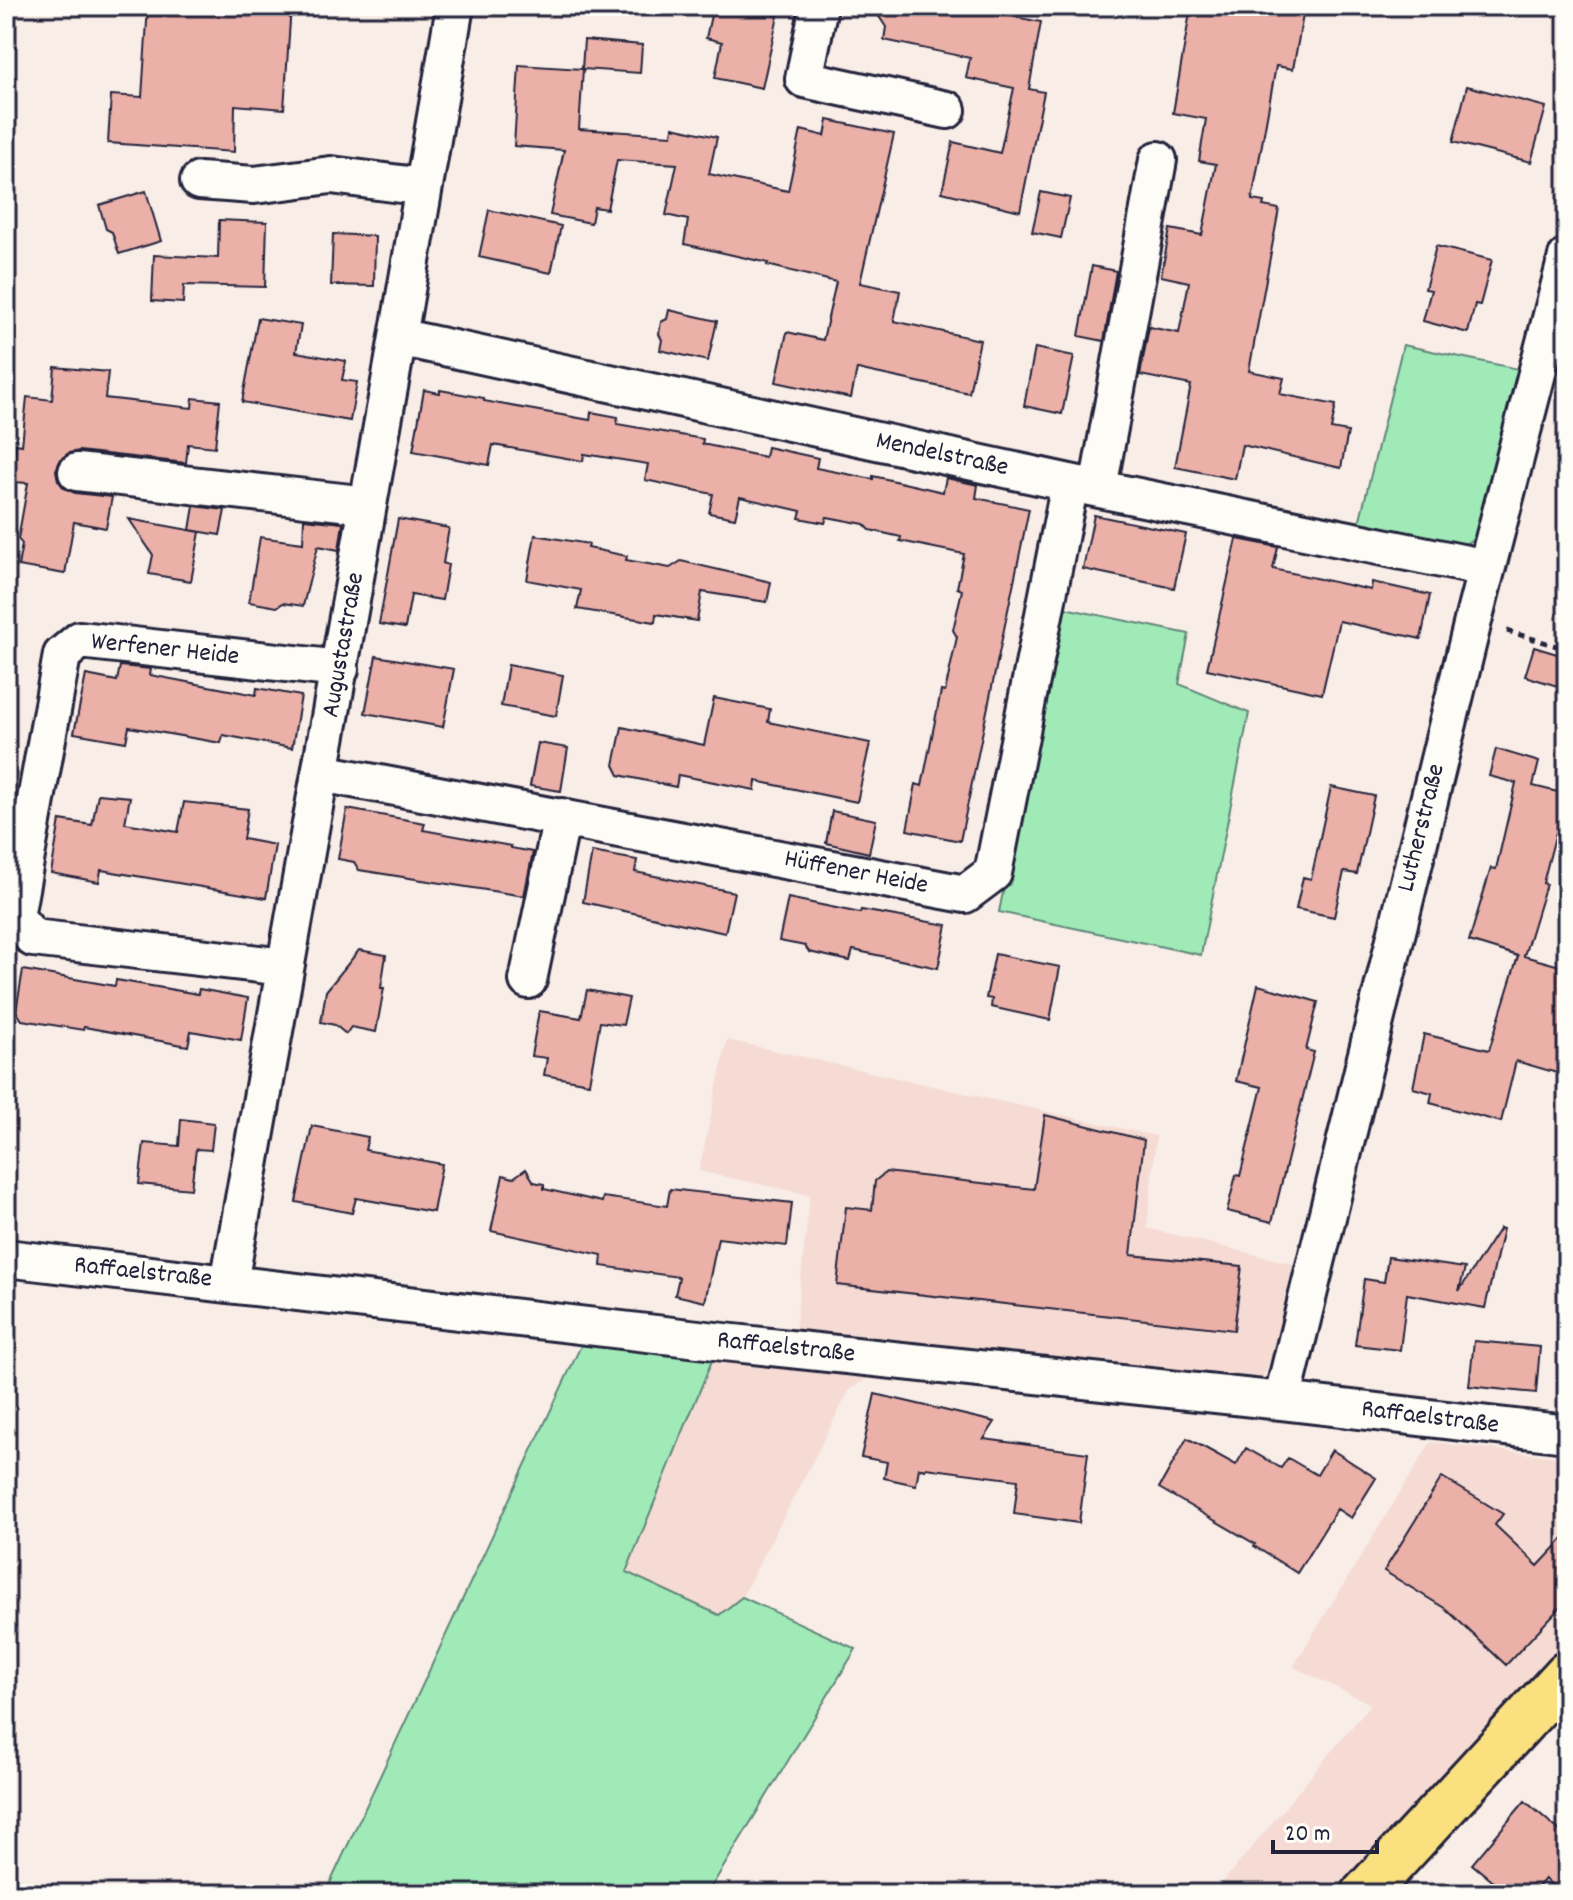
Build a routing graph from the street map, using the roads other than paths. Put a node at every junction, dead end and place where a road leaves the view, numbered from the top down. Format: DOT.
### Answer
graph roads {
  1 [pos="455,6"];
  2 [pos="819,6"];
  3 [pos="947,110"];
  4 [pos="1158,160"];
  5 [pos="199,181"];
  6 [pos="424,187"];
  7 [pos="1567,257"];
  8 [pos="398,337"];
  9 [pos="77,472"];
  10 [pos="1084,486"];
  11 [pos="368,505"];
  12 [pos="1486,568"];
  13 [pos="340,669"];
  14 [pos="321,773"];
  15 [pos="562,817"];
  16 [pos="10,927"];
  17 [pos="285,967"];
  18 [pos="528,980"];
  19 [pos="6,1258"];
  20 [pos="229,1283"];
  21 [pos="1282,1401"];
  22 [pos="1567,1434"];
  23 [pos="1567,1674"];
  24 [pos="1364,1894"];
  1 -- 6 [label="street, Augustastraße"];
  2 -- 3 [label="street"];
  4 -- 10 [label="street, Hüffener Heide"];
  5 -- 6 [label="street"];
  6 -- 8 [label="street, Augustastraße"];
  7 -- 12 [label="street, Lutherstraße"];
  8 -- 10 [label="street, Mendelstraße"];
  8 -- 11 [label="street, Augustastraße"];
  9 -- 11 [label="street"];
  10 -- 12 [label="street, Mendelstraße"];
  10 -- 15 [label="street, Hüffener Heide"];
  11 -- 13 [label="street, Augustastraße"];
  12 -- 21 [label="street, Lutherstraße"];
  13 -- 14 [label="street, Augustastraße"];
  13 -- 16 [label="street, Werfener Heide"];
  14 -- 15 [label="street, Hüffener Heide"];
  14 -- 17 [label="street, Augustastraße"];
  15 -- 18 [label="street"];
  16 -- 17 [label="street, Werfener Heide"];
  17 -- 20 [label="street, Augustastraße"];
  19 -- 20 [label="street, Raffaelstraße"];
  20 -- 21 [label="street, Raffaelstraße"];
  21 -- 22 [label="street, Raffaelstraße"];
  23 -- 24 [label="main road"];
}
